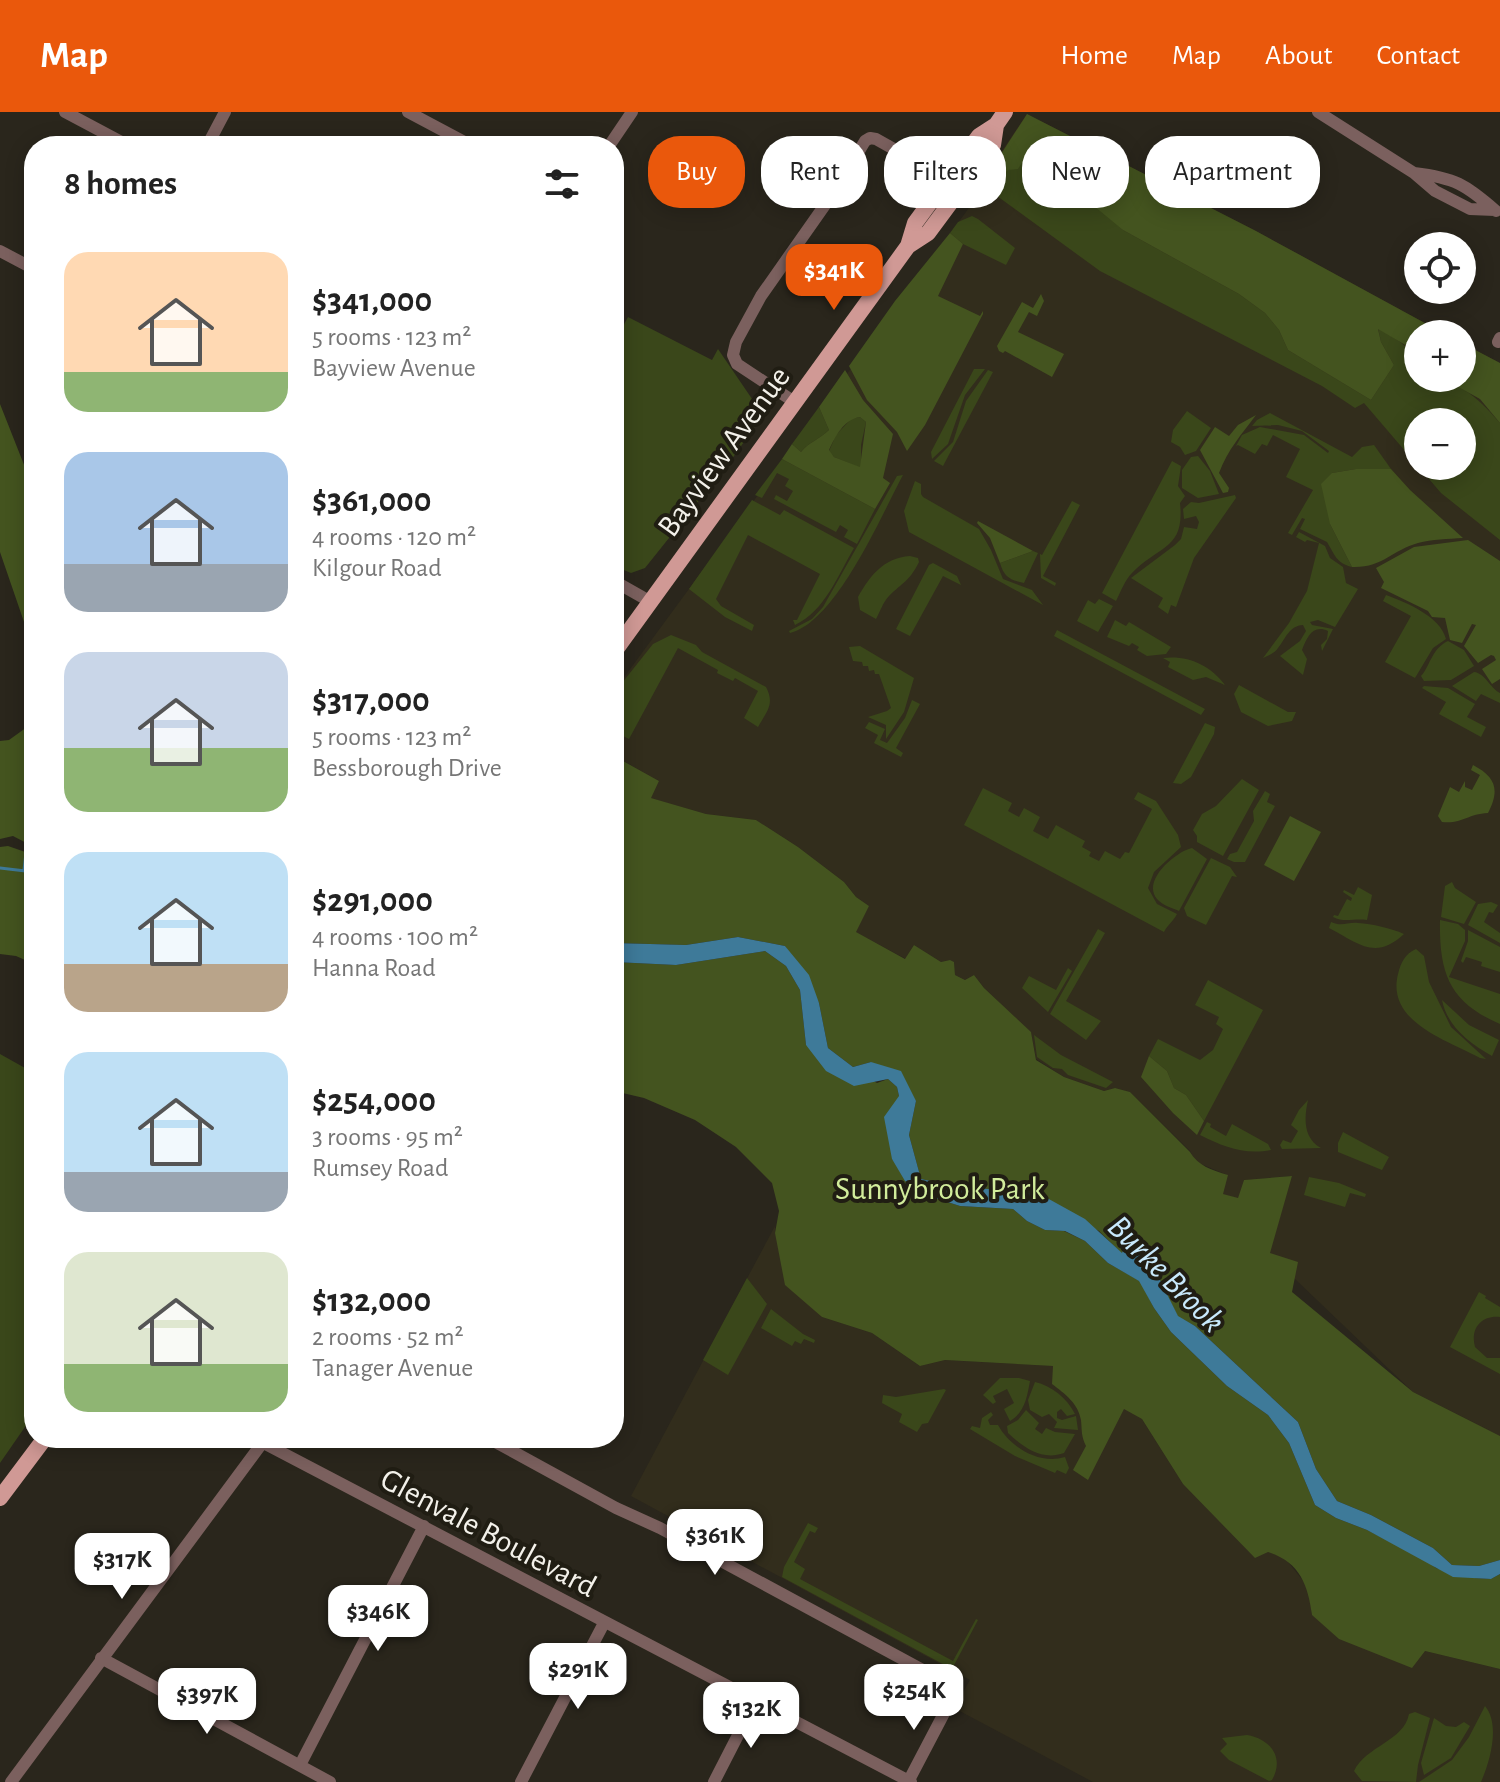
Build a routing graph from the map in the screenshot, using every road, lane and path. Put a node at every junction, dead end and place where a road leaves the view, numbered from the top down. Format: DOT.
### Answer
graph roads {
  1 [pos="65,112"];
  2 [pos="225,112"];
  3 [pos="408,112"];
  4 [pos="632,112"];
  5 [pos="1318,112"];
  6 [pos="1000,118"];
  7 [pos="110,136"];
  8 [pos="212,136"];
  9 [pos="453,136"];
  10 [pos="616,136"];
  11 [pos="979,136"];
  12 [pos="884,143"];
  13 [pos="926,208"];
  14 [pos="1497,211"];
  15 [pos="908,246"];
  16 [pos="0,251"];
  17 [pos="24,264"];
  18 [pos="793,401"];
  19 [pos="624,587"];
  20 [pos="651,602"];
  21 [pos="624,638"];
  22 [pos="38,1448"];
  23 [pos="252,1448"];
  24 [pos="273,1448"];
  25 [pos="506,1448"];
  26 [pos="0,1498"];
  27 [pos="424,1526"];
  28 [pos="604,1623"];
  29 [pos="101,1658"];
  30 [pos="755,1702"];
  31 [pos="300,1765"];
  32 [pos="11,1782"];
  33 [pos="330,1782"];
  34 [pos="521,1782"];
  35 [pos="714,1782"];
  36 [pos="910,1782"];
  1 -- 7 [label="street"];
  2 -- 8 [label="street"];
  3 -- 9 [label="street"];
  4 -- 10 [label="street"];
  5 -- 14 [label="street"];
  6 -- 11 [label="main road, Bayview Avenue"];
  6 -- 15 [label="main road, Bayview Avenue"];
  12 -- 18 [label="street"];
  13 -- 15 [label="main road, Bayview Avenue"];
  15 -- 18 [label="main road, Bayview Avenue"];
  16 -- 17 [label="street"];
  18 -- 20 [label="main road, Bayview Avenue"];
  19 -- 20 [label="street"];
  20 -- 21 [label="main road, Bayview Avenue"];
  22 -- 26 [label="main road"];
  23 -- 29 [label="street"];
  24 -- 27 [label="street, Glenvale Boulevard"];
  25 -- 36 [label="street"];
  27 -- 28 [label="street, Glenvale Boulevard"];
  27 -- 31 [label="street"];
  28 -- 30 [label="street, Glenvale Boulevard"];
  28 -- 34 [label="street"];
  29 -- 31 [label="street"];
  29 -- 32 [label="street"];
  30 -- 35 [label="street"];
  30 -- 36 [label="street, Glenvale Boulevard"];
  31 -- 33 [label="street"];
}
